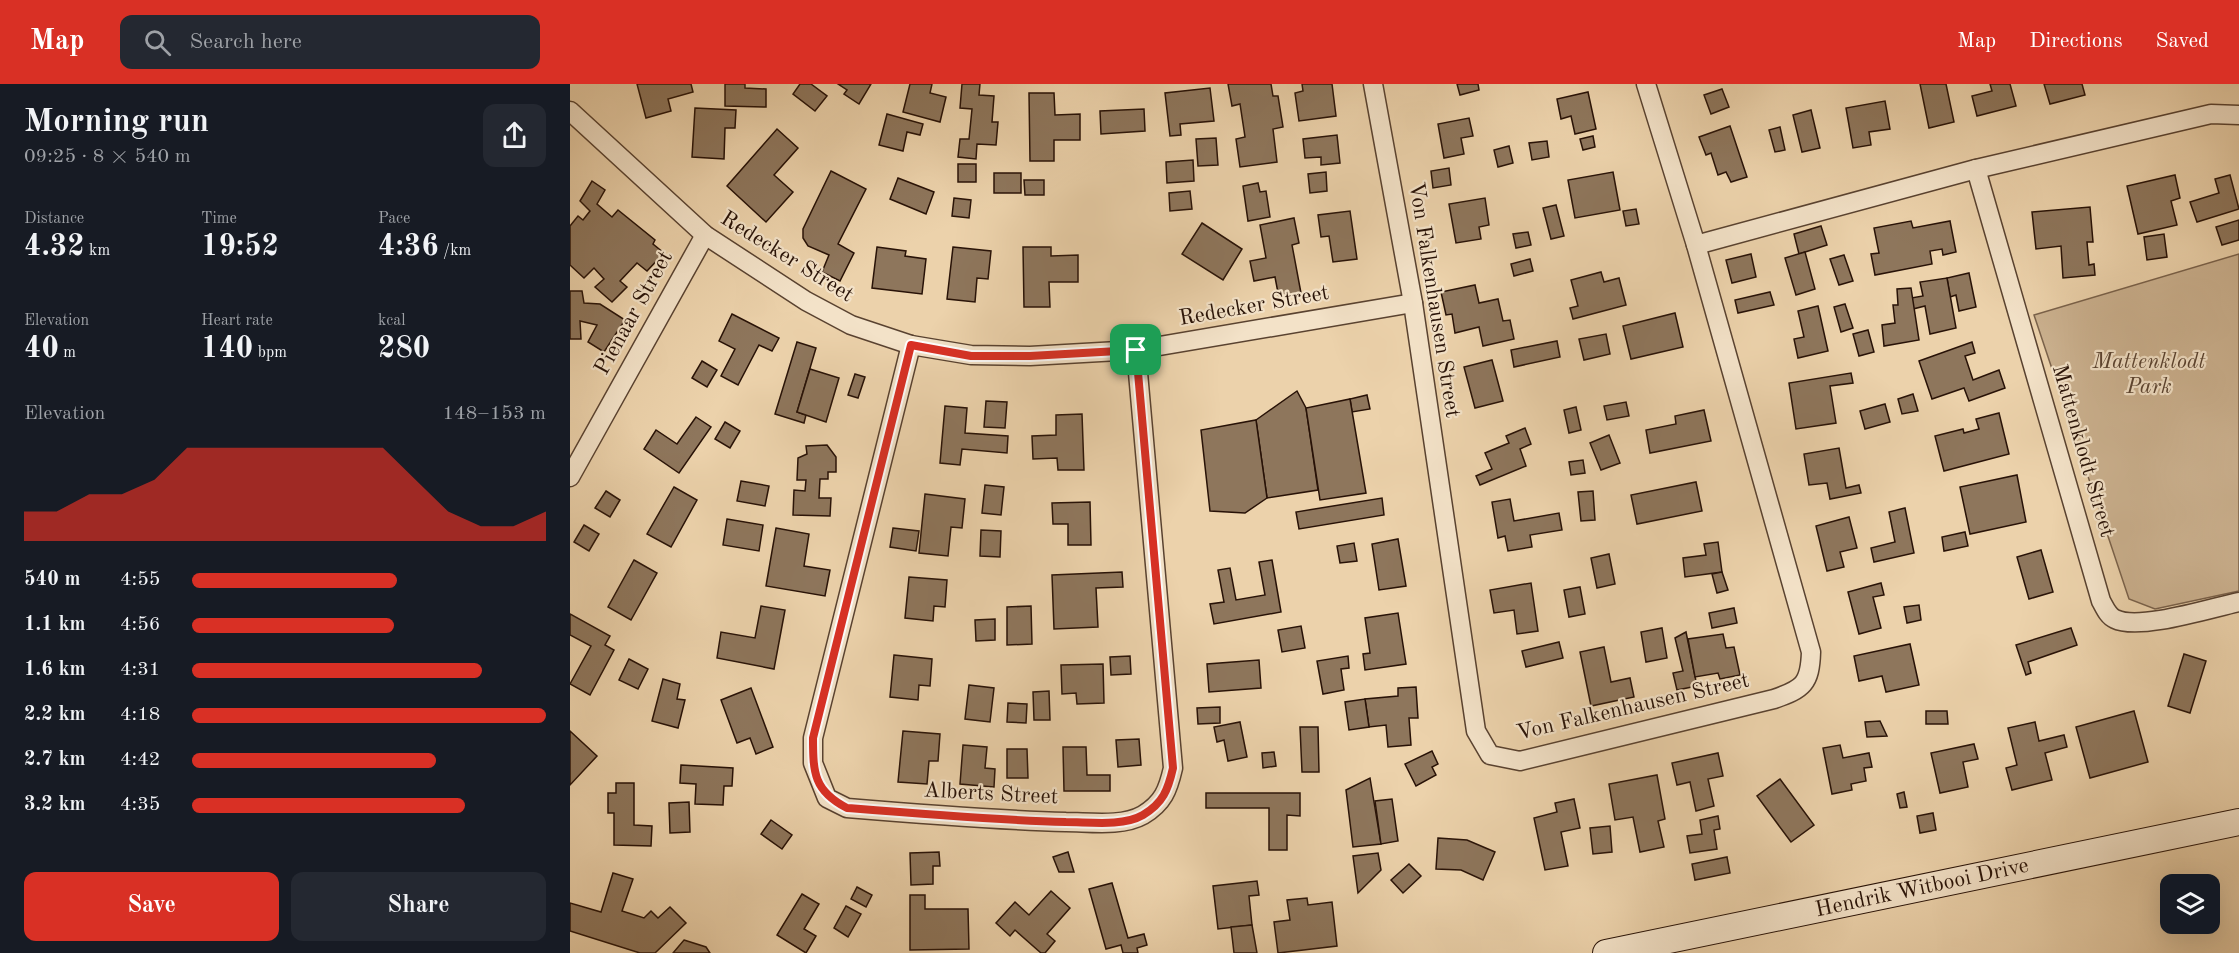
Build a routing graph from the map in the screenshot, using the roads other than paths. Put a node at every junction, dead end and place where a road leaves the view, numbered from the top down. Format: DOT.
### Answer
graph roads {
  1 [pos="1373,84"];
  2 [pos="1646,84"];
  3 [pos="570,111"];
  4 [pos="2239,115"];
  5 [pos="1976,169"];
  6 [pos="705,235"];
  7 [pos="1696,245"];
  8 [pos="1413,303"];
  9 [pos="911,345"];
  10 [pos="1136,350"];
  11 [pos="570,477"];
  12 [pos="2239,602"];
  13 [pos="2239,822"];
  14 [pos="1606,953"];
  1 -- 8 [label="street, Von Falkenhausen Street"];
  2 -- 7 [label="street, Von Falkenhausen Street"];
  3 -- 6 [label="street, Redecker Street"];
  4 -- 5 [label="street"];
  5 -- 7 [label="street"];
  5 -- 12 [label="street, Mattenklodt Street"];
  6 -- 9 [label="street, Redecker Street"];
  6 -- 11 [label="street, Pienaar Street"];
  7 -- 8 [label="street, Von Falkenhausen Street"];
  8 -- 10 [label="street, Redecker Street"];
  9 -- 10 [label="street, Redecker Street"];
  9 -- 10 [label="street, Alberts Street"];
  13 -- 14 [label="main road, Hendrik Witbooi Drive"];
}
